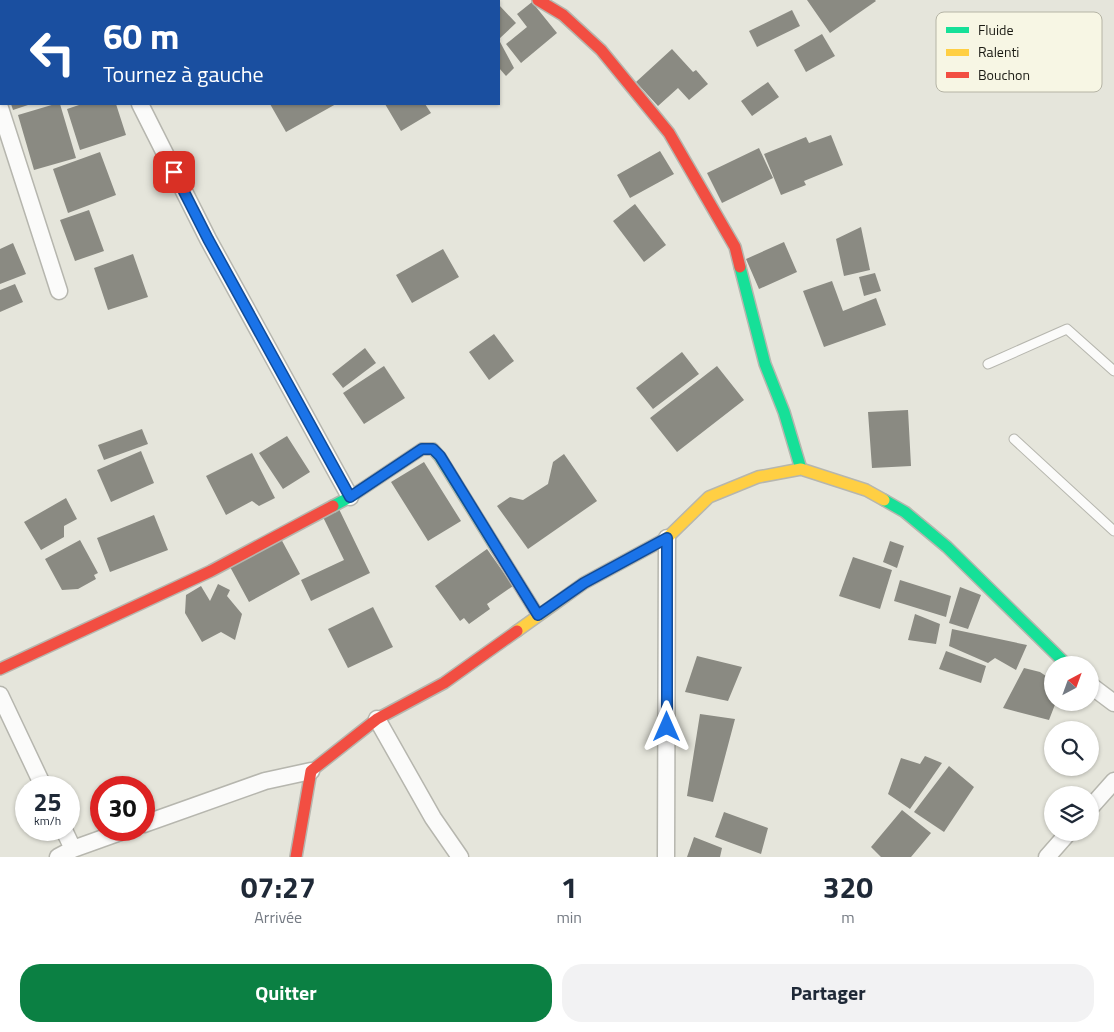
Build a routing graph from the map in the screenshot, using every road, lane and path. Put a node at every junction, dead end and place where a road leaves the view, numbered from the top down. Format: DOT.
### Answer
graph roads {
  1 [pos="538,0"];
  2 [pos="141,105"];
  3 [pos="0,108"];
  4 [pos="58,291"];
  5 [pos="988,364"];
  6 [pos="1114,371"];
  7 [pos="1014,439"];
  8 [pos="801,469"];
  9 [pos="350,497"];
  10 [pos="1114,531"];
  11 [pos="667,538"];
  12 [pos="538,615"];
  13 [pos="1058,656"];
  14 [pos="0,669"];
  15 [pos="1099,692"];
  16 [pos="0,695"];
  17 [pos="1114,703"];
  18 [pos="377,719"];
  19 [pos="311,771"];
  20 [pos="38,776"];
  21 [pos="1114,781"];
  22 [pos="1099,798"];
  23 [pos="155,820"];
  24 [pos="70,841"];
  25 [pos="94,841"];
  26 [pos="1061,841"];
  27 [pos="73,848"];
  28 [pos="58,857"];
  29 [pos="296,857"];
  30 [pos="460,857"];
  31 [pos="666,857"];
  32 [pos="1047,857"];
  1 -- 8 [label="street"];
  2 -- 9 [label="street"];
  3 -- 4 [label="street"];
  5 -- 6 [label="lane"];
  7 -- 10 [label="lane"];
  8 -- 11 [label="street"];
  8 -- 13 [label="street"];
  9 -- 12 [label="street"];
  9 -- 14 [label="street"];
  11 -- 12 [label="street"];
  11 -- 31 [label="street"];
  12 -- 18 [label="street"];
  15 -- 17 [label="street"];
  16 -- 20 [label="street"];
  18 -- 19 [label="street"];
  18 -- 30 [label="street"];
  19 -- 23 [label="street"];
  19 -- 29 [label="street"];
  21 -- 22 [label="street"];
  24 -- 27 [label="street"];
  25 -- 27 [label="street"];
  26 -- 32 [label="street"];
  27 -- 28 [label="street"];
}
